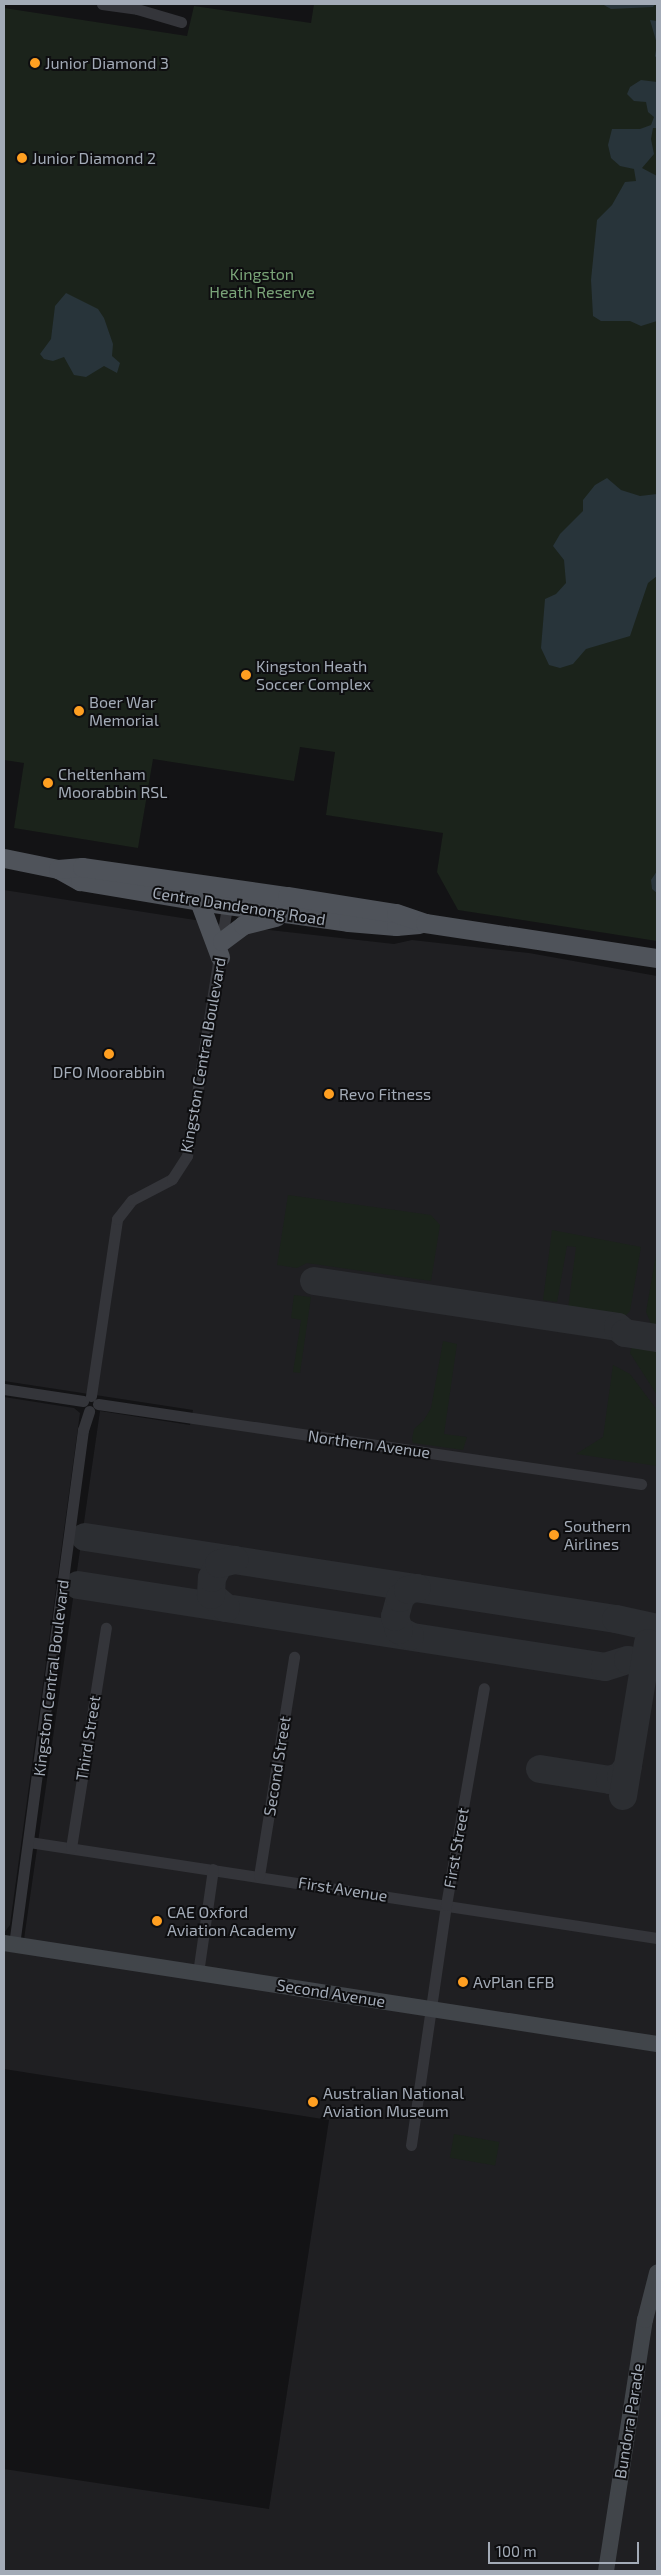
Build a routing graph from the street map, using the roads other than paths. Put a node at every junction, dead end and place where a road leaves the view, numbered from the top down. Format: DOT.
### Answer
graph roads {
  1 [pos="102,4"];
  2 [pos="181,22"];
  3 [pos="4,858"];
  4 [pos="58,869"];
  5 [pos="228,897"];
  6 [pos="199,901"];
  7 [pos="290,915"];
  8 [pos="425,923"];
  9 [pos="221,949"];
  10 [pos="657,958"];
  11 [pos="4,1389"];
  12 [pos="90,1403"];
  13 [pos="641,1484"];
  14 [pos="106,1628"];
  15 [pos="294,1657"];
  16 [pos="484,1688"];
  17 [pos="30,1842"];
  18 [pos="71,1848"];
  19 [pos="213,1869"];
  20 [pos="259,1876"];
  21 [pos="446,1905"];
  22 [pos="657,1938"];
  23 [pos="9,1944"];
  24 [pos="198,1973"];
  25 [pos="431,2008"];
  26 [pos="657,2044"];
  27 [pos="411,2145"];
  28 [pos="657,2273"];
  29 [pos="606,2571"];
  1 -- 2 [label="street"];
  3 -- 4 [label="main road, Centre Dandenong Road"];
  4 -- 5 [label="main road, Centre Dandenong Road"];
  4 -- 6 [label="main road, Centre Dandenong Road"];
  5 -- 6 [label="main road, Centre Dandenong Road"];
  5 -- 7 [label="main road, Centre Dandenong Road"];
  5 -- 8 [label="main road, Centre Dandenong Road"];
  5 -- 9 [label="street, Kingston Central Boulevard"];
  6 -- 9 [label="main road"];
  7 -- 8 [label="main road, Centre Dandenong Road"];
  7 -- 9 [label="main road"];
  8 -- 10 [label="main road, Centre Dandenong Road"];
  9 -- 12 [label="street, Kingston Central Boulevard"];
  11 -- 12 [label="street, Northern Avenue"];
  12 -- 13 [label="street, Northern Avenue"];
  12 -- 17 [label="street, Kingston Central Boulevard"];
  14 -- 18 [label="street, Third Street"];
  15 -- 20 [label="street, Second Street"];
  16 -- 21 [label="street, First Street"];
  17 -- 18 [label="street, First Avenue"];
  17 -- 23 [label="street, Kingston Central Boulevard"];
  18 -- 19 [label="street, First Avenue"];
  19 -- 20 [label="street, First Avenue"];
  19 -- 24 [label="street"];
  20 -- 21 [label="street, First Avenue"];
  21 -- 22 [label="street, First Avenue"];
  21 -- 25 [label="street, First Street"];
  23 -- 24 [label="main road, Second Avenue"];
  24 -- 25 [label="main road, Second Avenue"];
  25 -- 26 [label="main road, Second Avenue"];
  25 -- 27 [label="street, First Street"];
  28 -- 29 [label="main road, Bundora Parade"];
}
